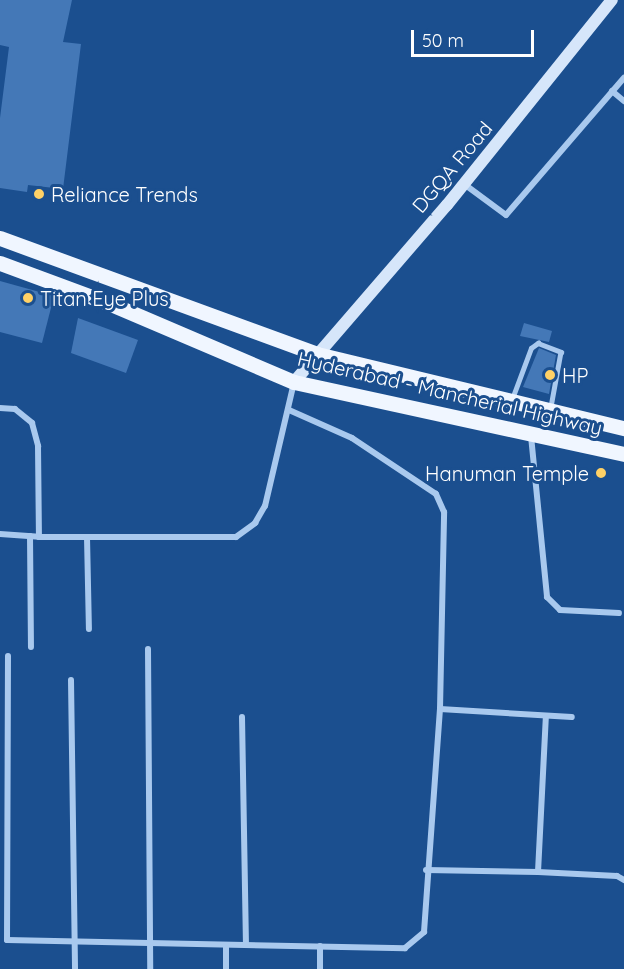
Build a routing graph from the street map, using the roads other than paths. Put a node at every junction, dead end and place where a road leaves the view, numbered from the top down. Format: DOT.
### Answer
graph roads {
  1 [pos="612,0"];
  2 [pos="624,78"];
  3 [pos="612,91"];
  4 [pos="624,101"];
  5 [pos="464,184"];
  6 [pos="0,238"];
  7 [pos="0,263"];
  8 [pos="316,354"];
  9 [pos="294,382"];
  10 [pos="511,401"];
  11 [pos="0,408"];
  12 [pos="289,410"];
  13 [pos="550,410"];
  14 [pos="624,429"];
  15 [pos="531,433"];
  16 [pos="624,454"];
  17 [pos="0,534"];
  18 [pos="30,536"];
  19 [pos="39,537"];
  20 [pos="87,537"];
  21 [pos="619,614"];
  22 [pos="89,629"];
  23 [pos="31,647"];
  24 [pos="148,649"];
  25 [pos="8,656"];
  26 [pos="71,680"];
  27 [pos="440,709"];
  28 [pos="546,716"];
  29 [pos="242,717"];
  30 [pos="572,717"];
  31 [pos="426,870"];
  32 [pos="538,872"];
  33 [pos="624,880"];
  34 [pos="75,942"];
  35 [pos="150,943"];
  36 [pos="246,944"];
  37 [pos="226,945"];
  38 [pos="320,946"];
  39 [pos="75,969"];
  40 [pos="150,969"];
  41 [pos="226,969"];
  42 [pos="320,969"];
  1 -- 5 [label="main road, DGQA Road"];
  2 -- 3 [label="street"];
  3 -- 4 [label="street"];
  3 -- 5 [label="street"];
  5 -- 8 [label="main road, DGQA Road"];
  6 -- 8 [label="main road, Hyderabad - Mancherial Highway"];
  7 -- 9 [label="main road, Hyderabad - Mancherial Highway"];
  8 -- 9 [label="main road, DGQA Road"];
  8 -- 10 [label="main road, Hyderabad - Mancherial Highway"];
  9 -- 12 [label="street"];
  9 -- 15 [label="main road, Hyderabad - Mancherial Highway"];
  10 -- 13 [label="main road, Hyderabad - Mancherial Highway"];
  10 -- 13 [label="lane"];
  11 -- 19 [label="street"];
  12 -- 20 [label="street"];
  12 -- 27 [label="street"];
  13 -- 14 [label="main road, Hyderabad - Mancherial Highway"];
  15 -- 16 [label="main road, Hyderabad - Mancherial Highway"];
  15 -- 21 [label="street"];
  17 -- 18 [label="street"];
  18 -- 19 [label="street"];
  18 -- 23 [label="street"];
  19 -- 20 [label="street"];
  20 -- 22 [label="street"];
  24 -- 35 [label="street"];
  25 -- 34 [label="street"];
  26 -- 34 [label="street"];
  27 -- 28 [label="street"];
  27 -- 31 [label="street"];
  28 -- 30 [label="street"];
  28 -- 32 [label="street"];
  29 -- 36 [label="street"];
  31 -- 32 [label="street"];
  31 -- 38 [label="street"];
  32 -- 33 [label="street"];
  34 -- 35 [label="street"];
  34 -- 39 [label="street"];
  35 -- 37 [label="street"];
  35 -- 40 [label="street"];
  36 -- 37 [label="street"];
  36 -- 38 [label="street"];
  37 -- 41 [label="street"];
  38 -- 42 [label="street"];
}
